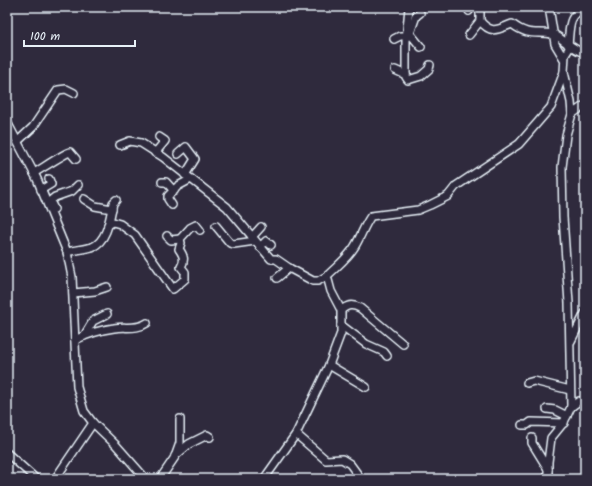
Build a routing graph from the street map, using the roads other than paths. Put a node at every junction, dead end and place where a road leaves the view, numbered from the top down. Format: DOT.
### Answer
graph roads {
  1 [pos="480,7"];
  2 [pos="549,7"];
  3 [pos="408,8"];
  4 [pos="585,8"];
  5 [pos="420,13"];
  6 [pos="480,20"];
  7 [pos="554,34"];
  8 [pos="469,35"];
  9 [pos="408,36"];
  10 [pos="394,39"];
  11 [pos="569,46"];
  12 [pos="421,47"];
  13 [pos="585,53"];
  14 [pos="564,59"];
  15 [pos="430,65"];
  16 [pos="395,70"];
  17 [pos="564,72"];
  18 [pos="406,75"];
  19 [pos="74,93"];
  20 [pos="585,105"];
  21 [pos="572,114"];
  22 [pos="7,122"];
  23 [pos="159,137"];
  24 [pos="18,141"];
  25 [pos="120,145"];
  26 [pos="155,153"];
  27 [pos="178,154"];
  28 [pos="76,159"];
  29 [pos="34,173"];
  30 [pos="185,175"];
  31 [pos="49,179"];
  32 [pos="192,179"];
  33 [pos="162,182"];
  34 [pos="78,185"];
  35 [pos="41,190"];
  36 [pos="174,191"];
  37 [pos="84,199"];
  38 [pos="116,200"];
  39 [pos="172,205"];
  40 [pos="112,210"];
  41 [pos="54,218"];
  42 [pos="108,225"];
  43 [pos="216,226"];
  44 [pos="261,227"];
  45 [pos="200,230"];
  46 [pos="167,236"];
  47 [pos="180,239"];
  48 [pos="253,239"];
  49 [pos="271,245"];
  50 [pos="260,247"];
  51 [pos="67,252"];
  52 [pos="288,268"];
  53 [pos="327,276"];
  54 [pos="277,278"];
  55 [pos="313,281"];
  56 [pos="107,287"];
  57 [pos="331,288"];
  58 [pos="73,293"];
  59 [pos="341,310"];
  60 [pos="585,313"];
  61 [pos="107,314"];
  62 [pos="147,323"];
  63 [pos="341,325"];
  64 [pos="84,336"];
  65 [pos="75,340"];
  66 [pos="403,344"];
  67 [pos="569,354"];
  68 [pos="387,356"];
  69 [pos="329,365"];
  70 [pos="527,383"];
  71 [pos="366,387"];
  72 [pos="570,390"];
  73 [pos="585,401"];
  74 [pos="571,407"];
  75 [pos="547,409"];
  76 [pos="180,419"];
  77 [pos="565,419"];
  78 [pos="93,423"];
  79 [pos="522,425"];
  80 [pos="296,434"];
  81 [pos="210,437"];
  82 [pos="532,438"];
  83 [pos="7,453"];
  84 [pos="175,457"];
  85 [pos="548,469"];
  86 [pos="36,479"];
  87 [pos="55,479"];
  88 [pos="146,479"];
  89 [pos="160,479"];
  90 [pos="264,479"];
  91 [pos="361,479"];
  92 [pos="548,479"];
  1 -- 6 [label="street"];
  2 -- 7 [label="street"];
  3 -- 9 [label="street"];
  4 -- 11 [label="street"];
  5 -- 9 [label="street"];
  6 -- 7 [label="street"];
  6 -- 8 [label="street"];
  7 -- 11 [label="street"];
  7 -- 14 [label="street"];
  9 -- 10 [label="street"];
  9 -- 12 [label="street"];
  9 -- 18 [label="street"];
  11 -- 13 [label="street"];
  11 -- 14 [label="street"];
  14 -- 17 [label="street"];
  15 -- 18 [label="street"];
  16 -- 18 [label="street"];
  17 -- 21 [label="street"];
  17 -- 53 [label="street"];
  19 -- 24 [label="street"];
  20 -- 21 [label="street"];
  21 -- 67 [label="street"];
  22 -- 24 [label="street"];
  23 -- 26 [label="street"];
  24 -- 29 [label="street"];
  25 -- 26 [label="street"];
  26 -- 30 [label="street"];
  27 -- 30 [label="street"];
  28 -- 29 [label="street"];
  29 -- 35 [label="street"];
  30 -- 32 [label="street"];
  31 -- 35 [label="street"];
  32 -- 36 [label="street"];
  32 -- 48 [label="street"];
  33 -- 36 [label="street"];
  34 -- 41 [label="street"];
  35 -- 41 [label="street"];
  36 -- 39 [label="street"];
  37 -- 40 [label="street"];
  38 -- 40 [label="street"];
  40 -- 42 [label="street"];
  41 -- 51 [label="street"];
  42 -- 47 [label="street"];
  42 -- 51 [label="street"];
  43 -- 48 [label="street"];
  44 -- 48 [label="street"];
  45 -- 47 [label="street"];
  46 -- 47 [label="street"];
  48 -- 50 [label="street"];
  49 -- 50 [label="street"];
  50 -- 52 [label="street"];
  51 -- 58 [label="street"];
  52 -- 54 [label="street"];
  52 -- 55 [label="street"];
  53 -- 55 [label="street"];
  53 -- 57 [label="street"];
  55 -- 57 [label="street"];
  56 -- 58 [label="street"];
  57 -- 59 [label="street"];
  58 -- 65 [label="street"];
  59 -- 63 [label="street"];
  59 -- 66 [label="street"];
  60 -- 67 [label="street"];
  61 -- 64 [label="street"];
  62 -- 64 [label="street"];
  63 -- 68 [label="street"];
  63 -- 69 [label="street"];
  64 -- 65 [label="street"];
  65 -- 78 [label="street"];
  67 -- 72 [label="street"];
  69 -- 71 [label="street"];
  69 -- 80 [label="street"];
  70 -- 72 [label="street"];
  72 -- 74 [label="street"];
  73 -- 74 [label="street"];
  74 -- 77 [label="street"];
  75 -- 77 [label="street"];
  76 -- 84 [label="street"];
  77 -- 79 [label="street"];
  77 -- 85 [label="street"];
  78 -- 87 [label="street"];
  78 -- 88 [label="street"];
  80 -- 90 [label="street"];
  80 -- 91 [label="street"];
  81 -- 84 [label="street"];
  82 -- 85 [label="street"];
  83 -- 86 [label="street"];
  84 -- 89 [label="street"];
  85 -- 92 [label="street"];
}
